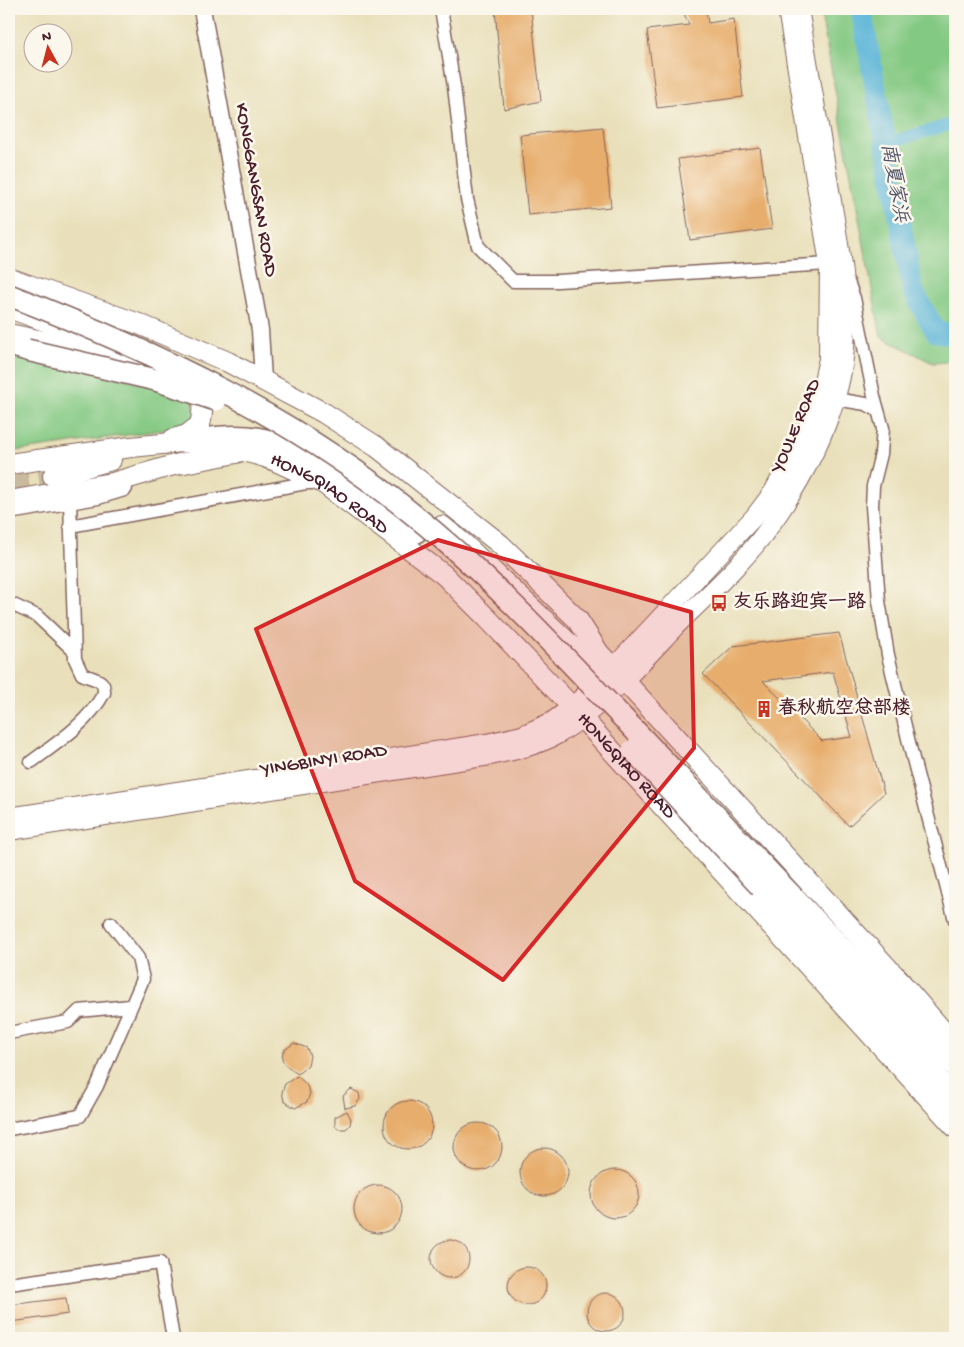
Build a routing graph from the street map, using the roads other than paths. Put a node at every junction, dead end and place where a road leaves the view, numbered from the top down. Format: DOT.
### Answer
graph roads {
  1 [pos="202,9"];
  2 [pos="441,9"];
  3 [pos="787,9"];
  4 [pos="799,9"];
  5 [pos="836,266"];
  6 [pos="9,278"];
  7 [pos="9,289"];
  8 [pos="9,295"];
  9 [pos="9,308"];
  10 [pos="9,334"];
  11 [pos="18,348"];
  12 [pos="175,369"];
  13 [pos="263,380"];
  14 [pos="827,398"];
  15 [pos="877,410"];
  16 [pos="182,442"];
  17 [pos="152,446"];
  18 [pos="262,456"];
  19 [pos="333,457"];
  20 [pos="185,463"];
  21 [pos="9,464"];
  22 [pos="323,483"];
  23 [pos="366,493"];
  24 [pos="70,501"];
  25 [pos="9,502"];
  26 [pos="9,511"];
  27 [pos="70,526"];
  28 [pos="9,603"];
  29 [pos="74,651"];
  30 [pos="607,666"];
  31 [pos="577,712"];
  32 [pos="31,762"];
  33 [pos="9,817"];
  34 [pos="9,831"];
  35 [pos="767,881"];
  36 [pos="955,920"];
  37 [pos="111,923"];
  38 [pos="897,978"];
  39 [pos="130,1006"];
  40 [pos="9,1033"];
  41 [pos="955,1045"];
  42 [pos="955,1065"];
  43 [pos="920,1089"];
  44 [pos="955,1096"];
  45 [pos="955,1114"];
  46 [pos="955,1127"];
  47 [pos="9,1129"];
  48 [pos="9,1284"];
  49 [pos="173,1338"];
  1 -- 13 [label="street, KONGGANGSAN ROAD"];
  2 -- 5 [label="street"];
  3 -- 5 [label="main road, YOULE ROAD"];
  4 -- 5 [label="main road, YOULE ROAD"];
  5 -- 14 [label="main road, YOULE ROAD"];
  5 -- 15 [label="street"];
  6 -- 13 [label="main road"];
  7 -- 30 [label="main road"];
  8 -- 19 [label="highway, bridge"];
  9 -- 12 [label="main road"];
  10 -- 12 [label="main road"];
  11 -- 19 [label="highway, bridge"];
  12 -- 17 [label="main road"];
  12 -- 30 [label="main road"];
  13 -- 30 [label="main road"];
  14 -- 15 [label="street"];
  14 -- 30 [label="main road, YOULE ROAD"];
  15 -- 36 [label="street"];
  16 -- 17 [label="main road, HONGQIAO ROAD"];
  16 -- 18 [label="main road, HONGQIAO ROAD"];
  16 -- 20 [label="main road"];
  16 -- 23 [label="highway"];
  17 -- 21 [label="main road, HONGQIAO ROAD"];
  18 -- 20 [label="main road, HONGQIAO ROAD"];
  18 -- 22 [label="main road, HONGQIAO ROAD"];
  18 -- 23 [label="highway"];
  19 -- 35 [label="highway, bridge"];
  20 -- 24 [label="street"];
  20 -- 25 [label="main road, HONGQIAO ROAD"];
  22 -- 27 [label="street"];
  22 -- 31 [label="main road, HONGQIAO ROAD"];
  23 -- 35 [label="highway, bridge"];
  24 -- 26 [label="street"];
  24 -- 27 [label="street"];
  27 -- 29 [label="street"];
  28 -- 29 [label="street"];
  29 -- 32 [label="street"];
  30 -- 31 [label="main road, YINGBINYI ROAD"];
  30 -- 38 [label="main road"];
  31 -- 33 [label="main road, YINGBINYI ROAD"];
  31 -- 34 [label="main road, YINGBINYI ROAD"];
  31 -- 43 [label="main road, HONGQIAO ROAD"];
  35 -- 42 [label="highway"];
  35 -- 44 [label="highway"];
  37 -- 39 [label="street"];
  38 -- 41 [label="main road"];
  38 -- 42 [label="highway"];
  39 -- 40 [label="street"];
  39 -- 47 [label="street"];
  43 -- 45 [label="highway"];
  43 -- 46 [label="main road, HONGQIAO ROAD"];
  48 -- 49 [label="street"];
}
